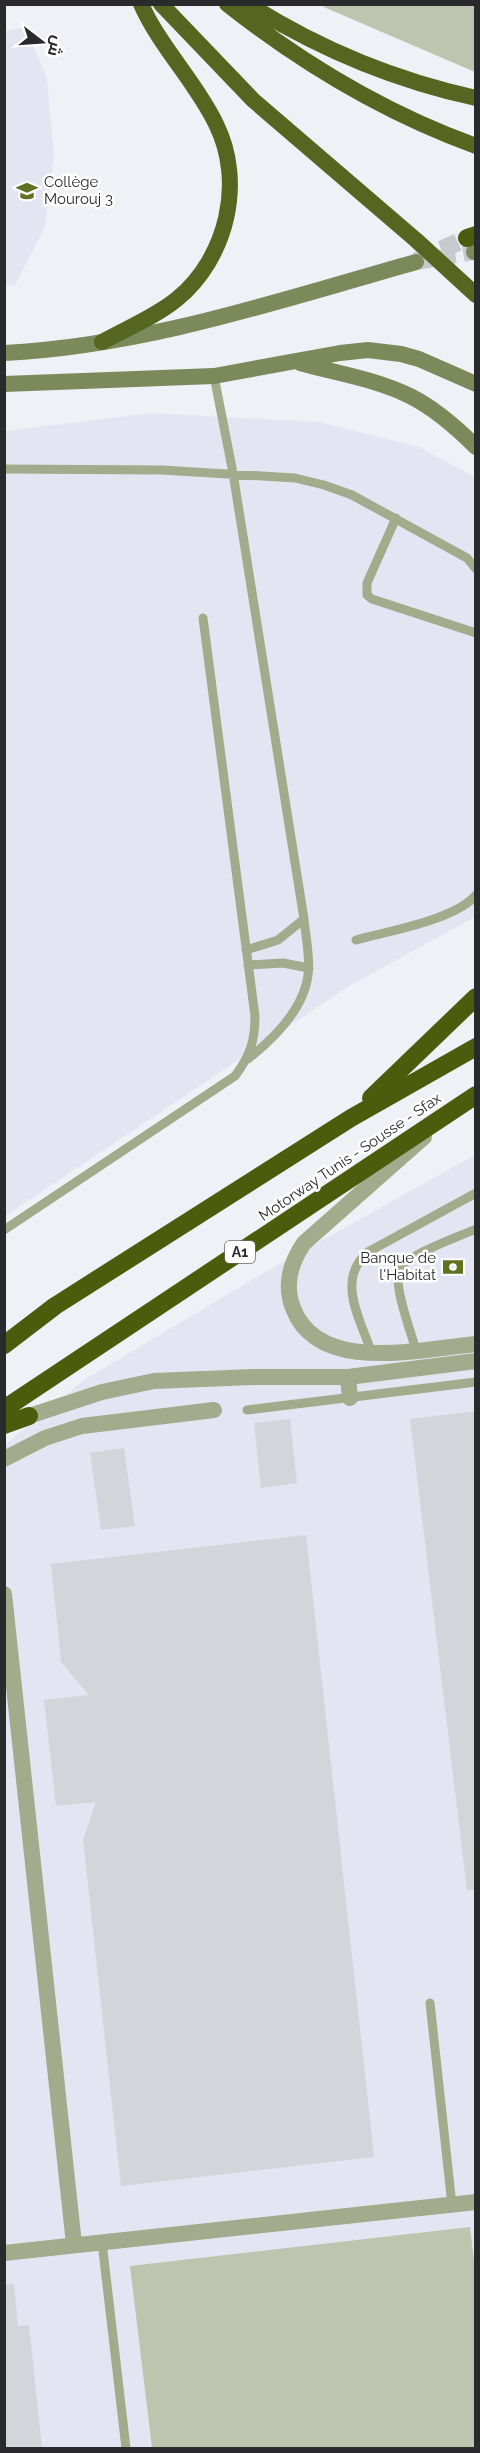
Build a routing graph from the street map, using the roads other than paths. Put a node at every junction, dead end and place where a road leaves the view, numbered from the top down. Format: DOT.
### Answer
graph roads {
  1 [pos="141,4"];
  2 [pos="160,4"];
  3 [pos="227,4"];
  4 [pos="248,4"];
  5 [pos="476,98"];
  6 [pos="476,146"];
  7 [pos="416,262"];
  8 [pos="476,295"];
  9 [pos="102,342"];
  10 [pos="4,353"];
  11 [pos="296,362"];
  12 [pos="214,376"];
  13 [pos="4,384"];
  14 [pos="476,384"];
  15 [pos="476,447"];
  16 [pos="4,470"];
  17 [pos="233,473"];
  18 [pos="396,518"];
  19 [pos="476,569"];
  20 [pos="203,618"];
  21 [pos="476,633"];
  22 [pos="476,895"];
  23 [pos="304,919"];
  24 [pos="356,940"];
  25 [pos="246,950"];
  26 [pos="248,965"];
  27 [pos="309,968"];
  28 [pos="476,997"];
  29 [pos="476,1047"];
  30 [pos="248,1059"];
  31 [pos="469,1099"];
  32 [pos="351,1118"];
  33 [pos="476,1192"];
  34 [pos="476,1229"];
  35 [pos="4,1230"];
  36 [pos="476,1344"];
  37 [pos="4,1345"];
  38 [pos="416,1350"];
  39 [pos="372,1354"];
  40 [pos="476,1361"];
  41 [pos="348,1377"];
  42 [pos="476,1382"];
  43 [pos="350,1398"];
  44 [pos="4,1409"];
  45 [pos="214,1410"];
  46 [pos="247,1410"];
  47 [pos="29,1416"];
  48 [pos="4,1425"];
  49 [pos="4,1459"];
  50 [pos="4,1594"];
  51 [pos="430,2002"];
  52 [pos="476,2202"];
  53 [pos="452,2205"];
  54 [pos="102,2242"];
  55 [pos="74,2244"];
  56 [pos="4,2253"];
  57 [pos="126,2448"];
  1 -- 9 [label="highway"];
  2 -- 8 [label="highway"];
  3 -- 6 [label="highway"];
  4 -- 5 [label="highway"];
  7 -- 9 [label="main road"];
  9 -- 10 [label="main road"];
  11 -- 12 [label="main road"];
  11 -- 14 [label="main road"];
  11 -- 15 [label="main road"];
  12 -- 13 [label="main road"];
  12 -- 17 [label="lane"];
  16 -- 17 [label="lane"];
  17 -- 18 [label="lane"];
  17 -- 23 [label="lane"];
  18 -- 19 [label="lane"];
  18 -- 21 [label="lane"];
  20 -- 25 [label="lane"];
  22 -- 24 [label="lane"];
  23 -- 25 [label="lane"];
  23 -- 27 [label="lane"];
  25 -- 26 [label="lane"];
  26 -- 27 [label="lane"];
  26 -- 30 [label="lane"];
  27 -- 30 [label="lane"];
  28 -- 32 [label="highway"];
  29 -- 32 [label="highway, Motorway Tunis - Sousse - Sfax"];
  30 -- 35 [label="lane"];
  31 -- 39 [label="street"];
  31 -- 44 [label="highway, Motorway Tunis - Sousse - Sfax / A1"];
  32 -- 37 [label="highway, Motorway Tunis - Sousse - Sfax"];
  33 -- 39 [label="lane"];
  34 -- 38 [label="lane"];
  36 -- 38 [label="street"];
  38 -- 39 [label="street"];
  40 -- 41 [label="street"];
  41 -- 43 [label="street"];
  41 -- 47 [label="street"];
  42 -- 43 [label="lane"];
  43 -- 46 [label="lane"];
  45 -- 49 [label="street"];
  47 -- 48 [label="highway"];
  50 -- 55 [label="street"];
  51 -- 53 [label="lane"];
  52 -- 53 [label="street"];
  53 -- 54 [label="street"];
  54 -- 55 [label="street"];
  54 -- 57 [label="lane"];
  55 -- 56 [label="street"];
}
